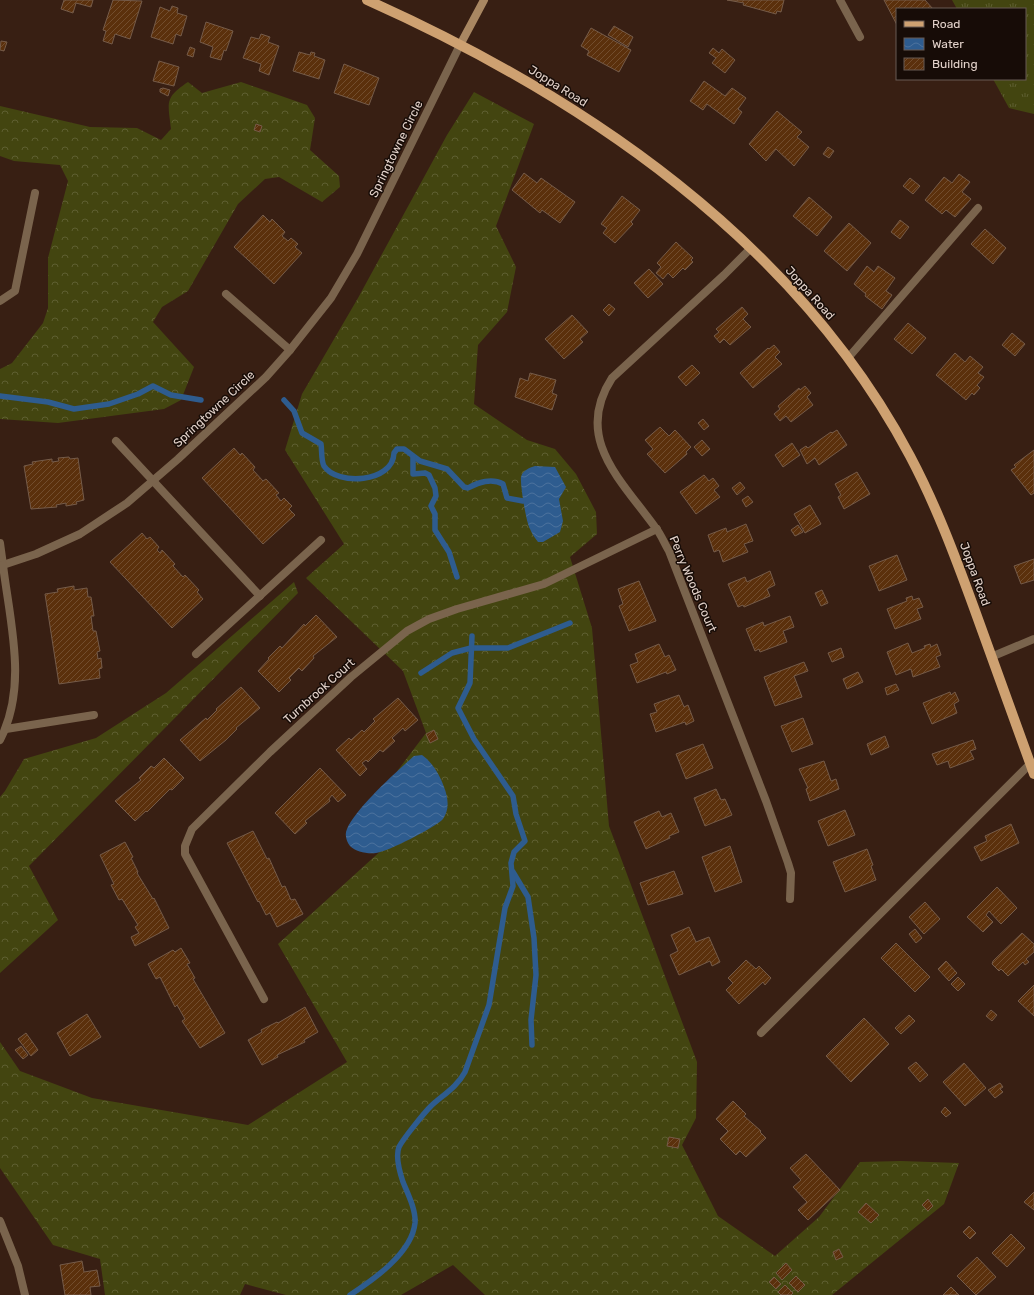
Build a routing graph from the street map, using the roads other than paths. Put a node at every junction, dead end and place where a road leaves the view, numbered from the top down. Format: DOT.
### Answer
graph roads {
  1 [pos="367,0"];
  2 [pos="484,0"];
  3 [pos="840,0"];
  4 [pos="860,37"];
  5 [pos="460,45"];
  6 [pos="35,193"];
  7 [pos="978,208"];
  8 [pos="751,248"];
  9 [pos="226,294"];
  10 [pos="0,301"];
  11 [pos="290,350"];
  12 [pos="848,358"];
  13 [pos="116,441"];
  14 [pos="153,481"];
  15 [pos="657,529"];
  16 [pos="321,540"];
  17 [pos="0,544"];
  18 [pos="2,566"];
  19 [pos="260,596"];
  20 [pos="1034,638"];
  21 [pos="196,654"];
  22 [pos="991,657"];
  23 [pos="94,715"];
  24 [pos="6,729"];
  25 [pos="0,740"];
  26 [pos="1030,764"];
  27 [pos="1034,774"];
  28 [pos="790,899"];
  29 [pos="264,999"];
  30 [pos="761,1032"];
  31 [pos="0,1221"];
  32 [pos="25,1295"];
  1 -- 5 [label="main road, Joppa Road"];
  2 -- 5 [label="main road"];
  3 -- 4 [label="street"];
  5 -- 8 [label="main road, Joppa Road"];
  5 -- 11 [label="street, Springtowne Circle"];
  6 -- 10 [label="street"];
  7 -- 12 [label="street"];
  8 -- 12 [label="main road, Joppa Road"];
  8 -- 15 [label="street, Perry Woods Court"];
  9 -- 11 [label="street"];
  11 -- 14 [label="street, Springtowne Circle"];
  12 -- 22 [label="main road, Joppa Road"];
  13 -- 14 [label="street"];
  14 -- 18 [label="street, Springtowne Circle"];
  14 -- 19 [label="street"];
  15 -- 28 [label="street, Perry Woods Court"];
  15 -- 29 [label="street, Turnbrook Court"];
  16 -- 19 [label="street"];
  17 -- 18 [label="street"];
  18 -- 24 [label="street"];
  19 -- 21 [label="street"];
  20 -- 22 [label="street"];
  22 -- 26 [label="main road, Joppa Road"];
  23 -- 24 [label="street"];
  24 -- 25 [label="street"];
  26 -- 27 [label="main road, Joppa Road"];
  26 -- 30 [label="street"];
  31 -- 32 [label="street"];
}
